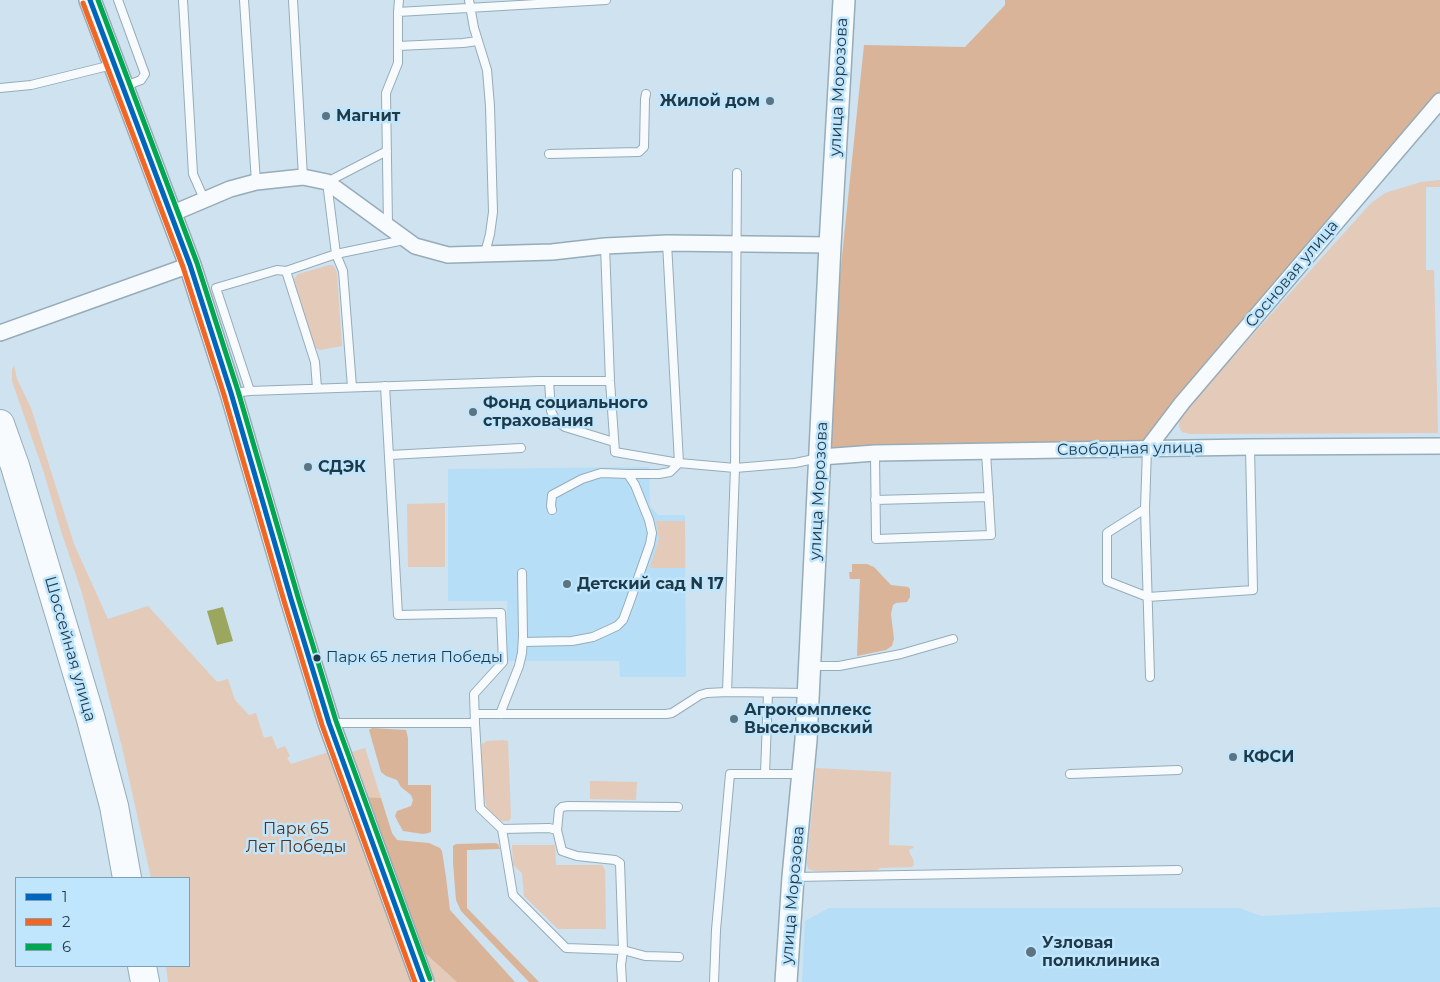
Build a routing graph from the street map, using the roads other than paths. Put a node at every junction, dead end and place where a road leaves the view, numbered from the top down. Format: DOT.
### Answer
graph roads {
  1 [pos="90,0"];
  2 [pos="118,0"];
  3 [pos="182,0"];
  4 [pos="244,0"];
  5 [pos="293,0"];
  6 [pos="399,0"];
  7 [pos="594,0"];
  8 [pos="606,0"];
  9 [pos="844,0"];
  10 [pos="469,4"];
  11 [pos="398,12"];
  12 [pos="478,41"];
  13 [pos="398,46"];
  14 [pos="114,64"];
  15 [pos="122,87"];
  16 [pos="0,88"];
  17 [pos="646,94"];
  18 [pos="1440,101"];
  19 [pos="387,151"];
  20 [pos="549,154"];
  21 [pos="737,173"];
  22 [pos="303,177"];
  23 [pos="256,182"];
  24 [pos="327,182"];
  25 [pos="204,199"];
  26 [pos="171,214"];
  27 [pos="388,227"];
  28 [pos="406,239"];
  29 [pos="667,243"];
  30 [pos="737,244"];
  31 [pos="830,244"];
  32 [pos="604,246"];
  33 [pos="336,254"];
  34 [pos="485,254"];
  35 [pos="190,265"];
  36 [pos="286,271"];
  37 [pos="0,333"];
  38 [pos="549,381"];
  39 [pos="610,381"];
  40 [pos="386,386"];
  41 [pos="352,387"];
  42 [pos="317,388"];
  43 [pos="240,392"];
  44 [pos="0,424"];
  45 [pos="614,442"];
  46 [pos="1440,446"];
  47 [pos="1250,447"];
  48 [pos="521,448"];
  49 [pos="1146,449"];
  50 [pos="986,452"];
  51 [pos="874,453"];
  52 [pos="390,455"];
  53 [pos="821,458"];
  54 [pos="679,463"];
  55 [pos="735,468"];
  56 [pos="628,474"];
  57 [pos="990,497"];
  58 [pos="875,500"];
  59 [pos="1145,509"];
  60 [pos="552,510"];
  61 [pos="522,573"];
  62 [pos="1148,597"];
  63 [pos="953,639"];
  64 [pos="523,642"];
  65 [pos="810,666"];
  66 [pos="1150,677"];
  67 [pos="727,692"];
  68 [pos="768,693"];
  69 [pos="808,693"];
  70 [pos="500,714"];
  71 [pos="475,719"];
  72 [pos="329,723"];
  73 [pos="1178,770"];
  74 [pos="765,774"];
  75 [pos="803,774"];
  76 [pos="1070,774"];
  77 [pos="678,807"];
  78 [pos="502,829"];
  79 [pos="557,830"];
  80 [pos="1178,870"];
  81 [pos="127,877"];
  82 [pos="794,877"];
  83 [pos="623,950"];
  84 [pos="679,957"];
  85 [pos="142,967"];
  86 [pos="145,982"];
  87 [pos="423,982"];
  88 [pos="622,982"];
  89 [pos="714,982"];
  90 [pos="786,982"];
  1 -- 14 [label="street"];
  2 -- 15 [label="lane"];
  3 -- 25 [label="lane"];
  4 -- 23 [label="lane"];
  5 -- 22 [label="lane"];
  6 -- 11 [label="lane"];
  7 -- 8 [label="lane"];
  7 -- 10 [label="lane"];
  9 -- 31 [label="street, улица Морозова"];
  10 -- 11 [label="lane"];
  10 -- 12 [label="lane"];
  11 -- 13 [label="lane"];
  12 -- 13 [label="lane"];
  12 -- 34 [label="lane"];
  13 -- 19 [label="lane"];
  14 -- 15 [label="street"];
  14 -- 16 [label="lane"];
  15 -- 26 [label="street"];
  17 -- 20 [label="lane"];
  18 -- 49 [label="street, Сосновая улица"];
  19 -- 24 [label="lane"];
  19 -- 27 [label="lane"];
  21 -- 30 [label="lane"];
  22 -- 23 [label="street"];
  22 -- 24 [label="street"];
  23 -- 25 [label="street"];
  24 -- 27 [label="street"];
  24 -- 33 [label="lane"];
  25 -- 26 [label="street"];
  26 -- 35 [label="street"];
  27 -- 28 [label="street"];
  28 -- 33 [label="lane"];
  28 -- 34 [label="street"];
  29 -- 30 [label="street"];
  29 -- 32 [label="street"];
  29 -- 54 [label="lane"];
  30 -- 31 [label="street"];
  30 -- 55 [label="lane"];
  31 -- 53 [label="street, улица Морозова"];
  32 -- 34 [label="street"];
  32 -- 39 [label="lane"];
  33 -- 36 [label="lane"];
  33 -- 41 [label="lane"];
  35 -- 37 [label="street"];
  35 -- 43 [label="street"];
  36 -- 42 [label="lane"];
  36 -- 43 [label="lane"];
  38 -- 39 [label="lane"];
  38 -- 40 [label="lane"];
  38 -- 45 [label="lane"];
  39 -- 45 [label="lane"];
  40 -- 41 [label="lane"];
  40 -- 52 [label="lane"];
  41 -- 42 [label="lane"];
  42 -- 43 [label="lane"];
  43 -- 72 [label="street"];
  44 -- 81 [label="highway, Шоссейная улица"];
  45 -- 54 [label="lane"];
  46 -- 47 [label="street, Свободная улица"];
  47 -- 49 [label="street, Свободная улица"];
  47 -- 62 [label="lane"];
  48 -- 52 [label="lane"];
  49 -- 50 [label="street, Свободная улица"];
  49 -- 59 [label="lane"];
  50 -- 51 [label="street, Свободная улица"];
  50 -- 57 [label="lane"];
  51 -- 53 [label="street, Свободная улица"];
  51 -- 58 [label="lane"];
  52 -- 71 [label="lane"];
  53 -- 55 [label="lane"];
  53 -- 65 [label="street, улица Морозова"];
  54 -- 55 [label="lane"];
  54 -- 56 [label="lane"];
  55 -- 67 [label="lane"];
  56 -- 60 [label="lane"];
  56 -- 64 [label="lane"];
  57 -- 58 [label="lane"];
  57 -- 58 [label="lane"];
  59 -- 62 [label="lane"];
  59 -- 62 [label="lane"];
  61 -- 64 [label="lane"];
  62 -- 66 [label="lane"];
  63 -- 65 [label="lane"];
  64 -- 70 [label="lane"];
  65 -- 69 [label="street, улица Морозова"];
  67 -- 68 [label="lane"];
  67 -- 70 [label="lane"];
  68 -- 69 [label="lane"];
  68 -- 74 [label="lane"];
  69 -- 75 [label="street, улица Морозова"];
  70 -- 71 [label="lane"];
  71 -- 72 [label="lane"];
  71 -- 78 [label="lane"];
  72 -- 87 [label="street"];
  73 -- 76 [label="lane"];
  74 -- 75 [label="lane"];
  74 -- 89 [label="lane"];
  75 -- 82 [label="street, улица Морозова"];
  77 -- 79 [label="lane"];
  78 -- 79 [label="lane"];
  78 -- 83 [label="lane"];
  79 -- 83 [label="lane"];
  80 -- 82 [label="lane"];
  82 -- 90 [label="street, улица Морозова"];
  83 -- 84 [label="lane"];
  83 -- 88 [label="lane"];
  85 -- 86 [label="highway"];
}
